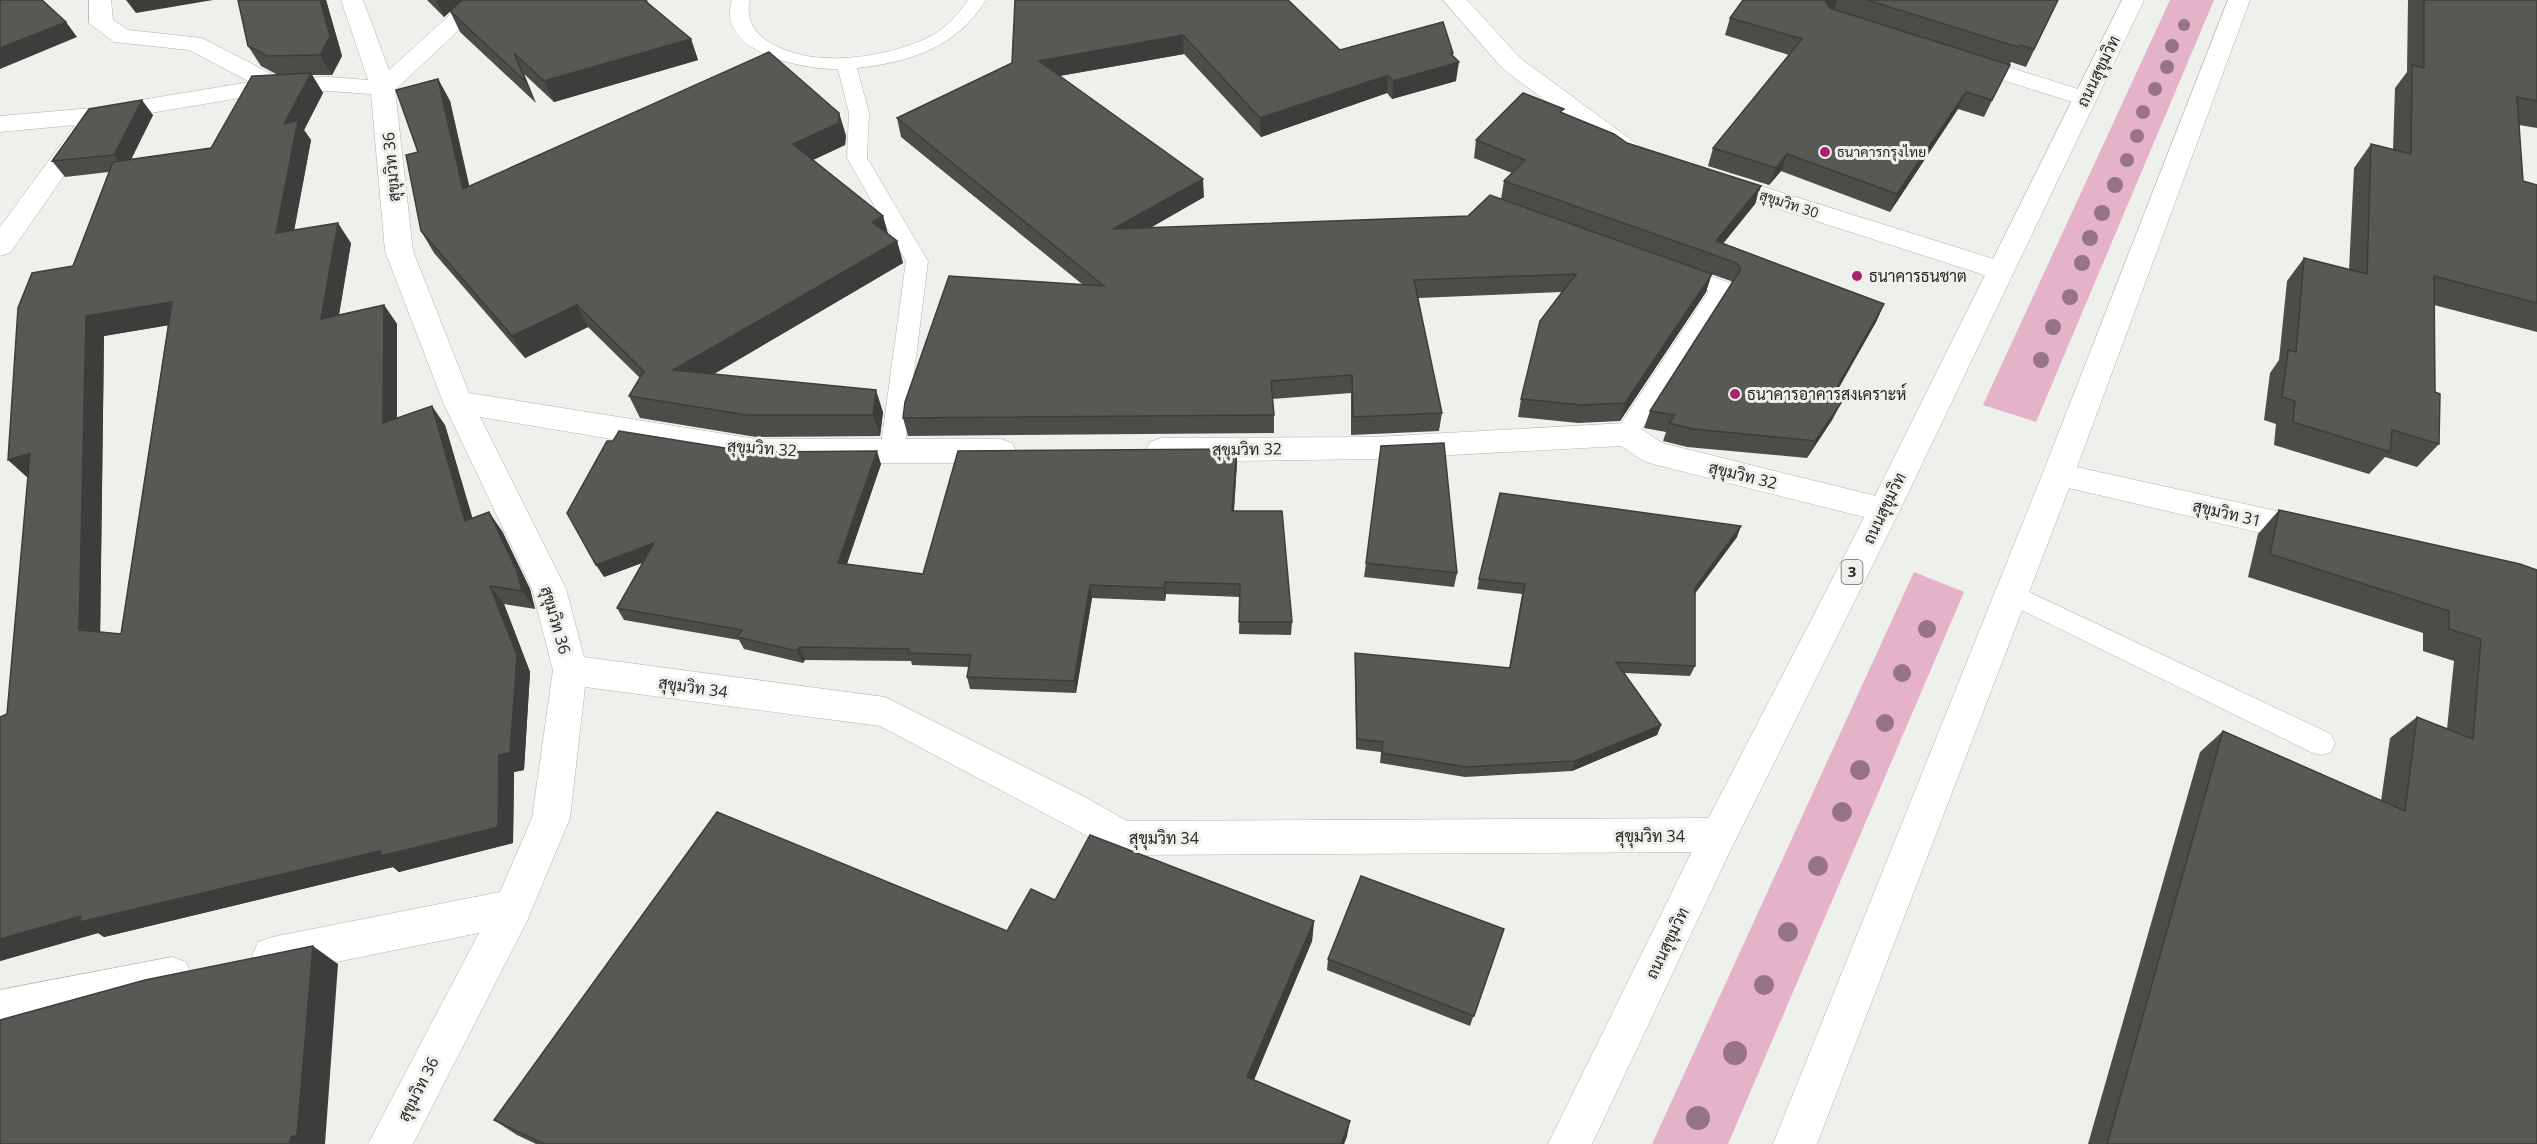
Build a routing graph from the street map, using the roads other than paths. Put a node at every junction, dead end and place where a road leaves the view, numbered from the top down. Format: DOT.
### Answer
graph roads {
  1 [pos="100,0"];
  2 [pos="352,0"];
  3 [pos="480,0"];
  4 [pos="741,0"];
  5 [pos="977,0"];
  6 [pos="1454,0"];
  7 [pos="2133,0"];
  8 [pos="2240,0"];
  9 [pos="1943,53"];
  10 [pos="846,63"];
  11 [pos="275,85"];
  12 [pos="383,88"];
  13 [pos="2085,99"];
  14 [pos="92,116"];
  15 [pos="0,124"];
  16 [pos="1654,160"];
  17 [pos="1698,174"];
  18 [pos="0,247"];
  19 [pos="1655,264"];
  20 [pos="2000,271"];
  21 [pos="458,402"];
  22 [pos="1626,434"];
  23 [pos="1127,450"];
  24 [pos="1033,451"];
  25 [pos="892,452"];
  26 [pos="2058,475"];
  27 [pos="1884,510"];
  28 [pos="2338,538"];
  29 [pos="2012,594"];
  30 [pos="570,670"];
  31 [pos="2321,743"];
  32 [pos="1719,835"];
  33 [pos="513,908"];
  34 [pos="0,1010"];
  35 [pos="390,1144"];
  36 [pos="1570,1144"];
  37 [pos="1795,1144"];
  1 -- 11 [label="main road"];
  2 -- 12 [label="main road, สุขุมวิท 36"];
  3 -- 12 [label="main road"];
  4 -- 10 [label="lane"];
  5 -- 10 [label="lane"];
  6 -- 16 [label="main road"];
  7 -- 13 [label="main road, ถนนสุขุมวิท / 3"];
  8 -- 26 [label="main road"];
  9 -- 13 [label="main road"];
  10 -- 25 [label="lane"];
  11 -- 12 [label="main road"];
  11 -- 14 [label="main road"];
  12 -- 21 [label="main road, สุขุมวิท 36"];
  13 -- 20 [label="main road, ถนนสุขุมวิท / 3"];
  14 -- 15 [label="main road"];
  14 -- 18 [label="main road"];
  17 -- 20 [label="main road, สุขุมวิท 30"];
  19 -- 22 [label="lane"];
  20 -- 27 [label="main road, ถนนสุขุมวิท / 3"];
  21 -- 25 [label="main road, สุขุมวิท 32"];
  21 -- 30 [label="main road, สุขุมวิท 36"];
  22 -- 23 [label="main road, สุขุมวิท 32"];
  22 -- 27 [label="main road, สุขุมวิท 32"];
  24 -- 25 [label="main road, สุขุมวิท 32"];
  26 -- 28 [label="main road, สุขุมวิท 31"];
  26 -- 29 [label="main road"];
  27 -- 32 [label="main road, ถนนสุขุมวิท / 3"];
  29 -- 31 [label="lane"];
  29 -- 37 [label="main road"];
  30 -- 32 [label="main road, สุขุมวิท 34"];
  30 -- 33 [label="main road, สุขุมวิท 36"];
  32 -- 36 [label="main road, ถนนสุขุมวิท / 3"];
  33 -- 34 [label="main road"];
  33 -- 35 [label="main road, สุขุมวิท 36"];
}
